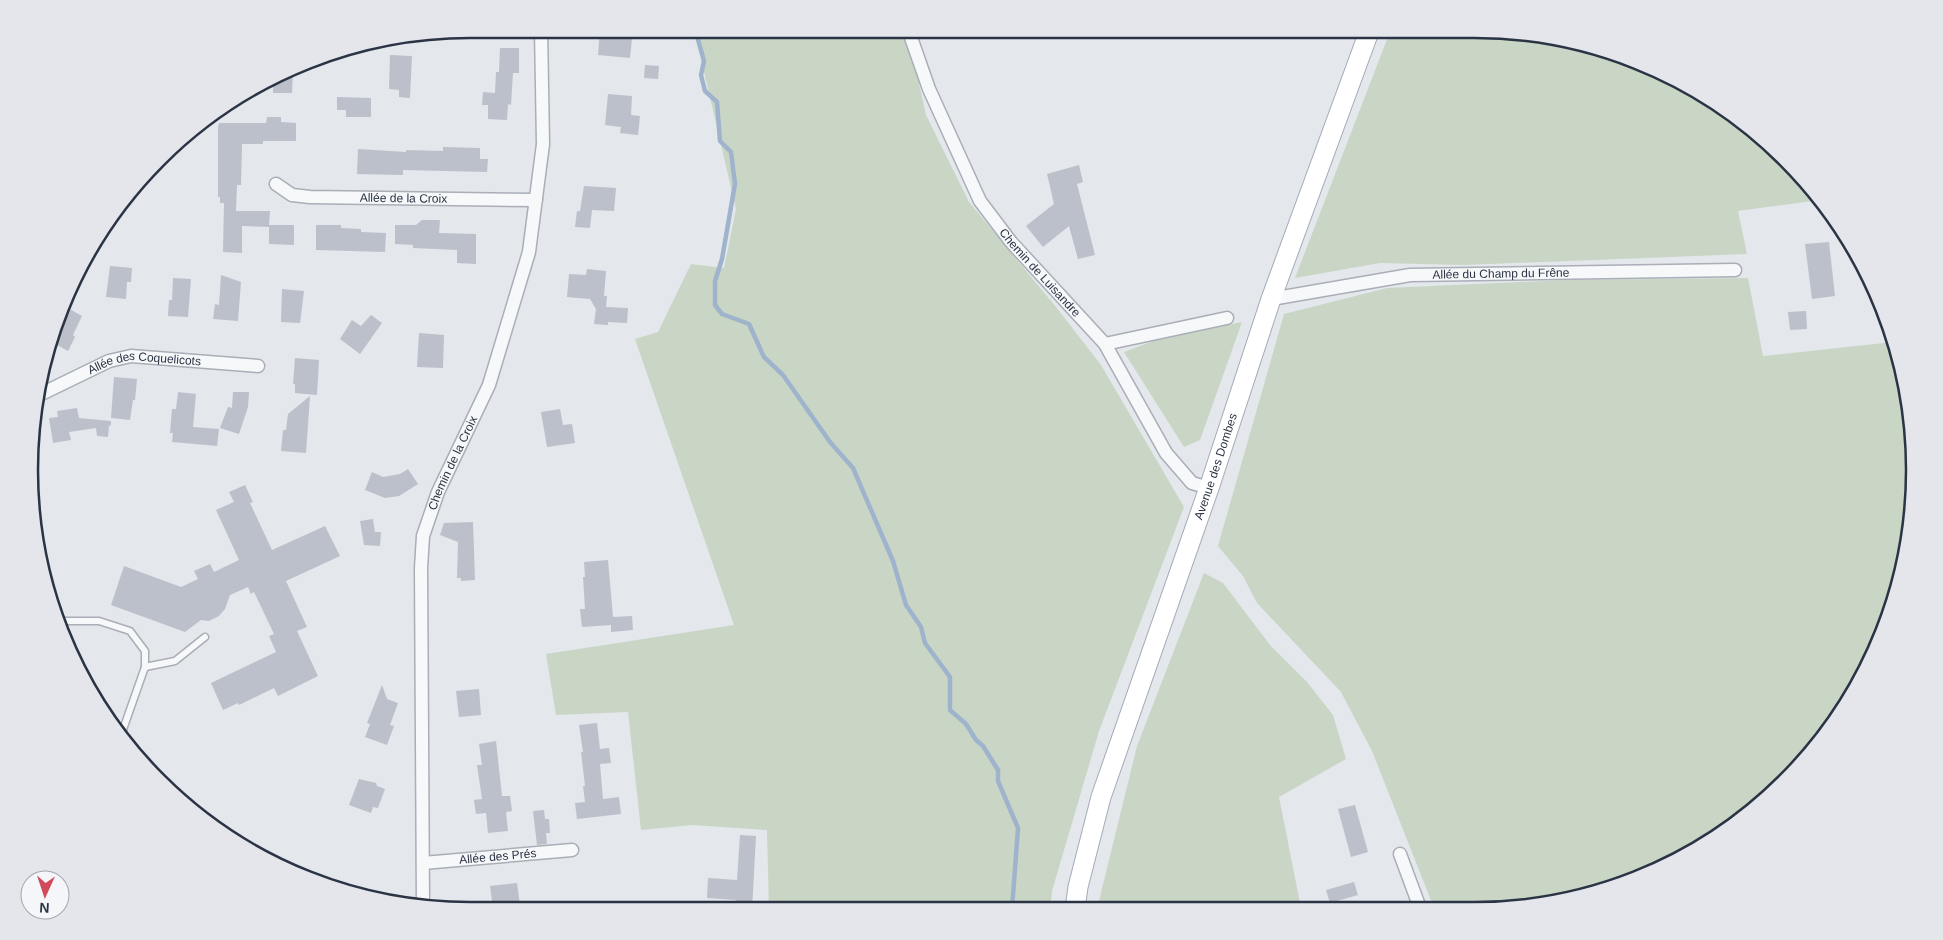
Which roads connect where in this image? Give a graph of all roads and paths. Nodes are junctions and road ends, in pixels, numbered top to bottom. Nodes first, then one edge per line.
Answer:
1 (541, 38) edge
2 (911, 38) edge
3 (1367, 38) edge
4 (276, 184) dead end
5 (536, 200) junction
6 (1734, 270) dead end
7 (1271, 300) junction
8 (1226, 318) dead end
9 (1105, 344) junction
10 (258, 366) dead end
11 (45, 392) edge
12 (1209, 488) junction
13 (64, 621) edge
14 (205, 637) dead end
15 (145, 667) junction
16 (123, 728) edge
17 (572, 850) dead end
18 (1400, 854) dead end
19 (423, 864) junction
20 (423, 900) edge
21 (1077, 902) edge
22 (1418, 902) edge

1 - 5 street, Chemin de la Croix
2 - 9 street, Chemin de Luisandre
3 - 7 main road, Avenue des Dombes
4 - 5 street, Allée de la Croix
5 - 19 street, Chemin de la Croix
6 - 7 street, Allée du Champ du Frêne
7 - 12 main road, Avenue des Dombes
8 - 9 street
9 - 12 street, Chemin de Luisandre
10 - 11 street, Allée des Coquelicots
12 - 21 main road, Avenue des Dombes
13 - 15 lane
14 - 15 lane
15 - 16 lane
17 - 19 street, Allée des Prés
18 - 22 street
19 - 20 street, Chemin de la Croix

